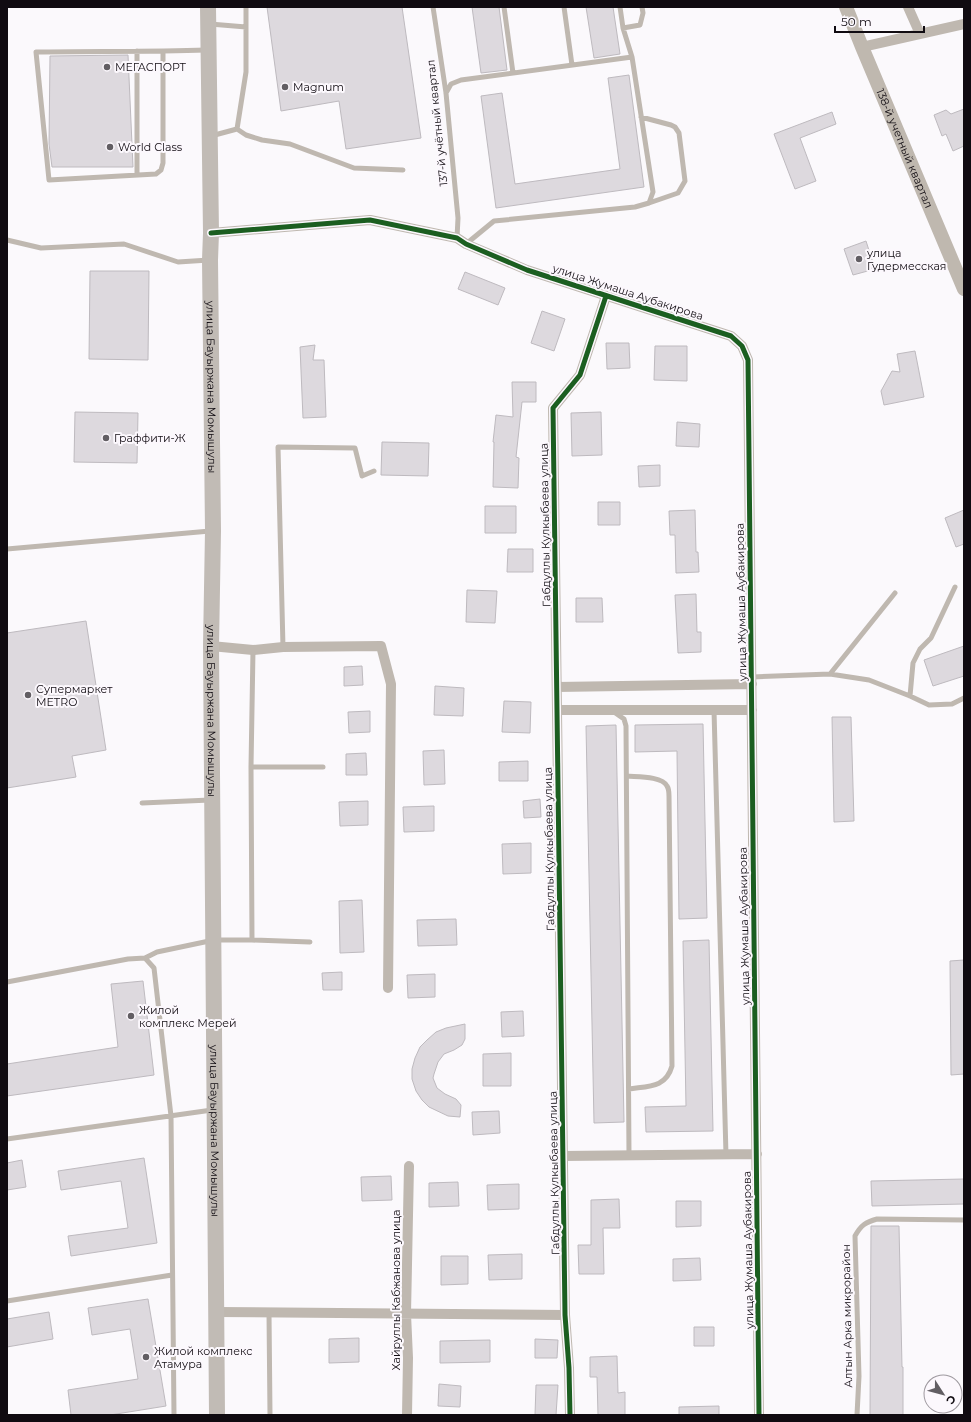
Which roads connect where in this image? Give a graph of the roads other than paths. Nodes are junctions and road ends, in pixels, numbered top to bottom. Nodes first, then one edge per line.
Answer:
1 (208, 7) edge
2 (246, 7) edge
3 (433, 7) edge
4 (504, 7) edge
5 (564, 7) edge
6 (620, 7) edge
7 (642, 7) edge
8 (846, 7) edge
9 (908, 7) edge
10 (209, 24) junction
11 (964, 24) edge
12 (246, 27) junction
13 (623, 28) junction
14 (920, 34) junction
15 (862, 47) junction
16 (210, 50) junction
17 (136, 51) junction
18 (163, 52) junction
19 (632, 57) junction
20 (572, 65) junction
21 (512, 73) junction
22 (446, 93) junction
23 (641, 116) junction
24 (237, 129) junction
25 (209, 136) junction
26 (403, 170) dead end
27 (137, 175) junction
28 (649, 203) junction
29 (211, 233) junction
30 (457, 238) junction
31 (7, 240) edge
32 (466, 244) junction
33 (210, 260) junction
34 (964, 289) edge
35 (606, 296) junction
36 (374, 471) dead end
37 (214, 531) junction
38 (7, 549) edge
39 (955, 587) dead end
40 (895, 593) dead end
41 (211, 646) junction
42 (283, 648) junction
43 (253, 650) junction
44 (830, 674) junction
45 (752, 680) junction
46 (557, 687) junction
47 (910, 696) junction
48 (964, 698) edge
49 (557, 710) junction
50 (612, 710) junction
51 (714, 710) junction
52 (752, 710) junction
53 (251, 767) junction
54 (323, 767) dead end
55 (627, 776) junction
56 (213, 800) junction
57 (142, 803) dead end
58 (214, 940) junction
59 (252, 940) junction
60 (310, 942) dead end
61 (145, 958) junction
62 (7, 982) edge
63 (388, 988) dead end
64 (629, 1089) junction
65 (216, 1110) junction
66 (171, 1116) junction
67 (7, 1139) edge
68 (757, 1154) junction
69 (629, 1155) junction
70 (726, 1155) junction
71 (563, 1156) junction
72 (408, 1166) dead end
73 (964, 1220) edge
74 (172, 1274) junction
75 (7, 1301) edge
76 (217, 1312) junction
77 (269, 1313) junction
78 (406, 1314) junction
79 (565, 1315) junction
80 (174, 1415) edge
81 (218, 1415) edge
82 (270, 1415) edge
83 (407, 1415) edge
84 (570, 1415) edge
85 (759, 1415) edge
86 (857, 1415) edge

1 - 10 main road, улица Бауыржана Момышулы
2 - 12 lane
3 - 22 lane, 137-й учётный квартал
4 - 21 lane
5 - 20 lane
6 - 13 lane
7 - 13 lane
8 - 15 main road, 138-й учетный квартал
9 - 14 street
10 - 12 lane
10 - 16 main road, улица Бауыржана Момышулы
11 - 14 street
12 - 24 lane
13 - 19 lane
14 - 15 street
15 - 34 main road, 138-й учетный квартал
16 - 18 lane
16 - 25 main road, улица Бауыржана Момышулы
17 - 18 lane
17 - 27 lane
17 - 27 lane
18 - 27 lane
19 - 20 lane
19 - 23 lane
20 - 21 lane
21 - 22 lane
22 - 30 lane, 137-й учётный квартал
23 - 28 lane
23 - 28 lane
24 - 25 lane
24 - 26 lane
25 - 29 main road, улица Бауыржана Момышулы
28 - 32 lane
29 - 30 street, улица Жумаша Аубакирова
29 - 33 main road, улица Бауыржана Момышулы
30 - 32 street, улица Жумаша Аубакирова
31 - 33 lane
32 - 35 street, улица Жумаша Аубакирова
33 - 37 main road, улица Бауыржана Момышулы
35 - 45 street, улица Жумаша Аубакирова
35 - 46 street, Габдуллы Кулкыбаева улица
36 - 42 lane
37 - 38 lane
37 - 41 main road, улица Бауыржана Момышулы
39 - 47 lane
40 - 44 lane
41 - 43 street
41 - 56 main road, улица Бауыржана Момышулы
42 - 43 street
42 - 63 street
43 - 53 lane
44 - 45 lane
44 - 47 lane
45 - 46 street
45 - 52 street, улица Жумаша Аубакирова
46 - 49 street, Габдуллы Кулкыбаева улица
47 - 48 lane
49 - 50 street
49 - 71 street, Габдуллы Кулкыбаева улица
50 - 51 street
50 - 55 lane
51 - 52 street
51 - 70 lane
52 - 68 street, улица Жумаша Аубакирова
53 - 54 lane
53 - 59 lane
55 - 64 lane
55 - 64 lane
56 - 57 lane
56 - 58 main road, улица Бауыржана Момышулы
58 - 59 lane
58 - 61 lane
58 - 65 main road, улица Бауыржана Момышулы
59 - 60 lane
61 - 62 lane
61 - 66 lane
64 - 69 lane
65 - 66 lane
65 - 76 main road, улица Бауыржана Момышулы
66 - 67 lane
66 - 74 lane
68 - 70 street
68 - 85 street, улица Жумаша Аубакирова
69 - 70 street
69 - 71 street
71 - 79 street, Габдуллы Кулкыбаева улица
72 - 78 street, Хайруллы Кабжанова улица
73 - 86 lane, Алтын Арка микрорайон
74 - 75 lane
74 - 80 lane
76 - 77 street
76 - 81 main road, улица Бауыржана Момышулы
77 - 78 street
77 - 82 lane
78 - 79 street
78 - 83 street, Хайруллы Кабжанова улица
79 - 84 street, Габдуллы Кулкыбаева улица

